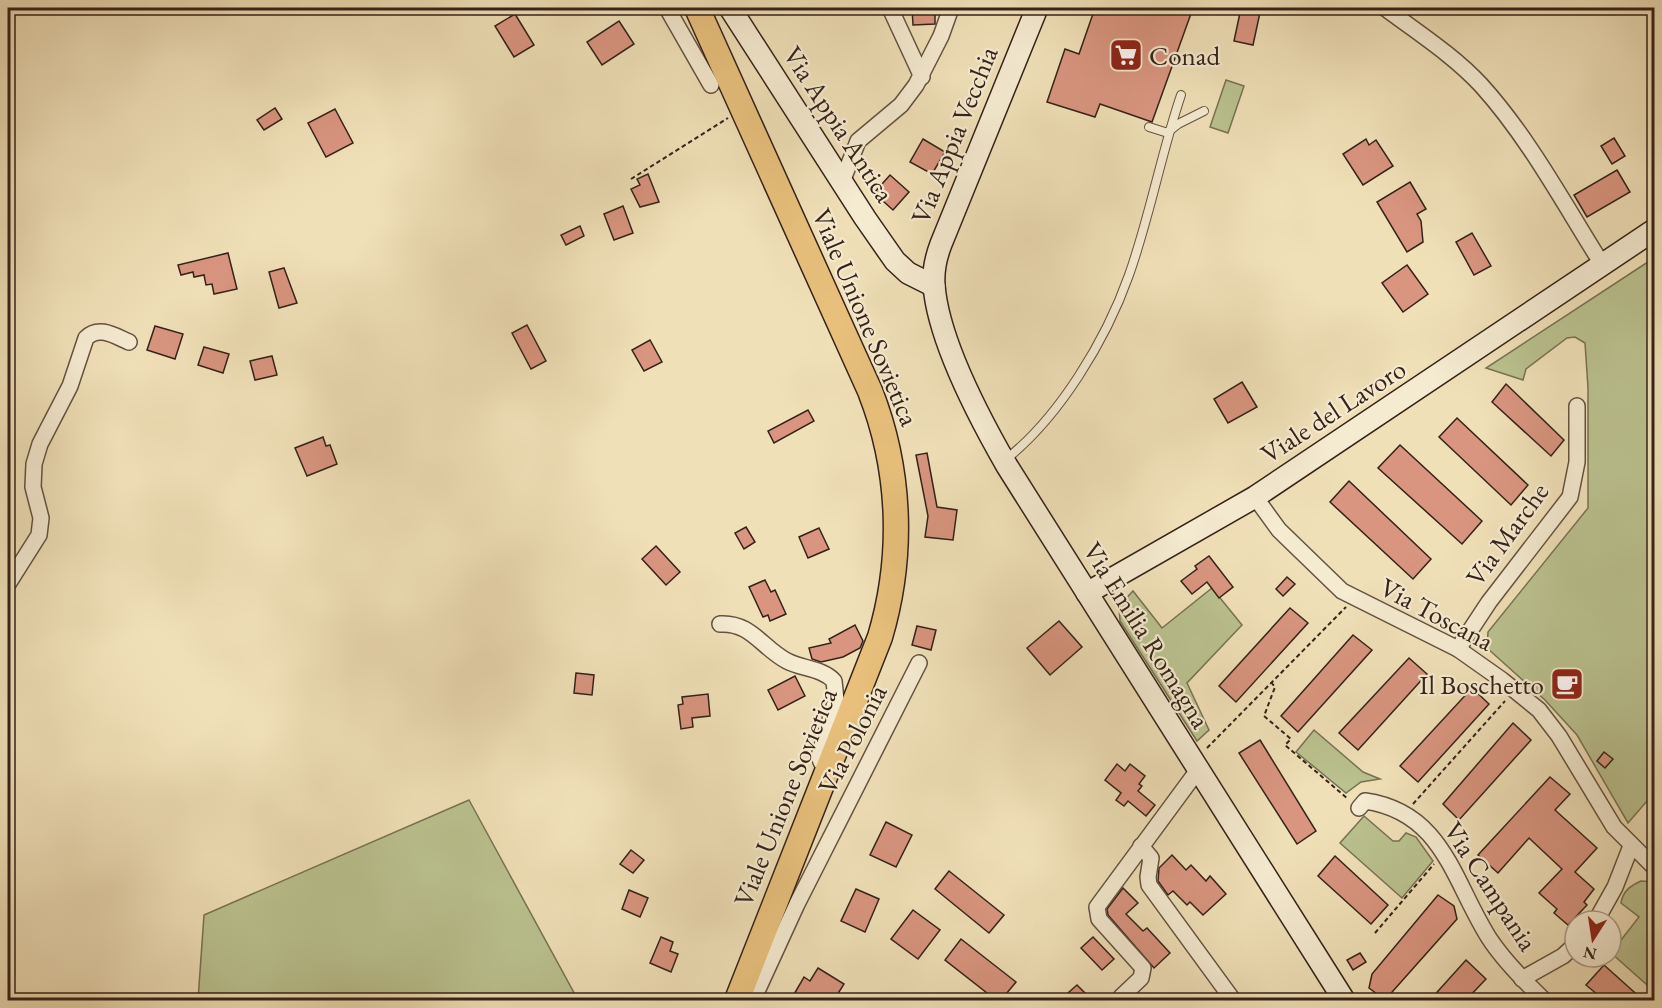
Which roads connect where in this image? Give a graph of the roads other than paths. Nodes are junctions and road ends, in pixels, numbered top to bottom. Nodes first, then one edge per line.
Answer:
1 (667, 8) edge
2 (697, 8) edge
3 (730, 8) edge
4 (890, 8) edge
5 (951, 8) edge
6 (1037, 8) edge
7 (1385, 8) edge
8 (921, 77) junction
9 (716, 83) junction
10 (1181, 94) dead end
11 (1204, 111) dead end
12 (1149, 127) dead end
13 (1168, 133) junction
14 (842, 182) junction
15 (1654, 230) edge
16 (1602, 264) junction
17 (934, 285) junction
18 (129, 342) dead end
19 (1577, 406) dead end
20 (1004, 461) junction
21 (1255, 497) junction
22 (8, 584) edge
23 (1087, 593) junction
24 (720, 624) dead end
25 (1458, 649) junction
26 (919, 663) dead end
27 (1196, 766) junction
28 (829, 767) junction
29 (1359, 808) road end
30 (1141, 846) junction
31 (1631, 846) junction
32 (1654, 867) edge
33 (1603, 909) edge
34 (1563, 956) edge
35 (1522, 979) junction
36 (1121, 997) dead end
37 (736, 1000) edge
38 (753, 1000) edge
39 (1233, 1000) edge
40 (1344, 1000) edge
41 (1544, 1000) edge

1 - 9 street
2 - 9 main road, Viale Unione Sovietica
3 - 14 main road, Via Appia Antica
4 - 8 street
5 - 8 street
6 - 17 main road, Via Appia Vecchia
7 - 16 street
8 - 14 street
9 - 28 main road, Viale Unione Sovietica
10 - 13 lane
11 - 13 lane
12 - 13 lane
13 - 20 lane
14 - 17 main road, Via Appia Antica
15 - 16 main road, Viale del Lavoro
16 - 21 main road, Viale del Lavoro
17 - 20 main road, Via Emilia Romagna
18 - 22 street
19 - 25 street, Via Marche
20 - 23 main road, Via Emilia Romagna
21 - 23 main road, Viale del Lavoro
21 - 25 street, Via Toscana
23 - 27 main road, Via Emilia Romagna
24 - 28 street
25 - 31 street, Via Toscana
26 - 38 street, Via Polonia
27 - 30 street
27 - 40 main road, Via Emilia Romagna
28 - 37 main road, Viale Unione Sovietica
29 - 35 street, Via Campania
30 - 36 street
30 - 39 street
31 - 32 street, Via Toscana
31 - 33 street
34 - 35 street
35 - 41 street, Via Campania

